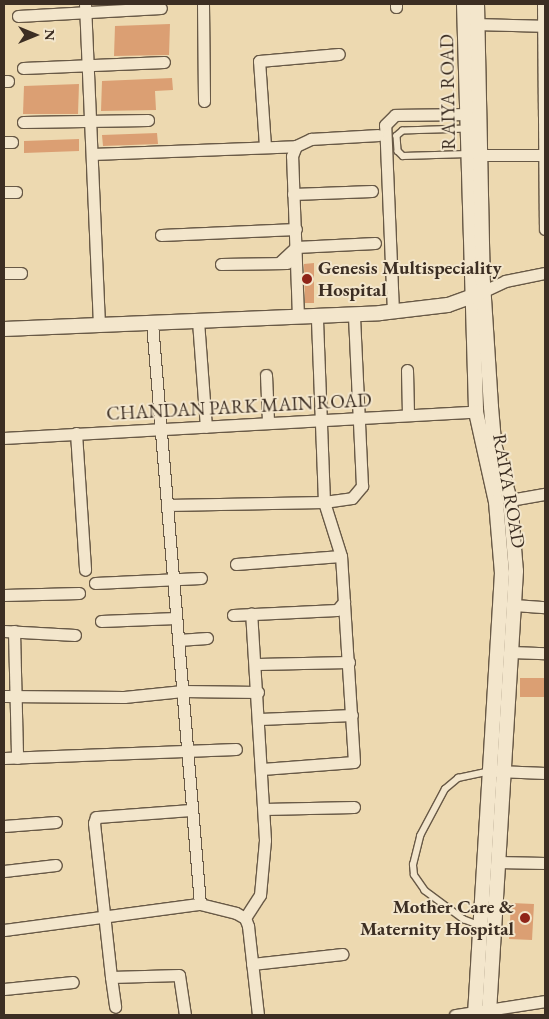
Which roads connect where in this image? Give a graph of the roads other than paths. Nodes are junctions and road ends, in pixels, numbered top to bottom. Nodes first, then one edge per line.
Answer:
1 (203, 4) edge
2 (464, 4) edge
3 (477, 4) edge
4 (542, 4) edge
5 (85, 8) edge
6 (162, 8) dead end
7 (18, 16) dead end
8 (471, 24) junction
9 (544, 26) edge
10 (339, 54) dead end
11 (164, 62) dead end
12 (88, 66) junction
13 (23, 68) dead end
14 (543, 96) edge
15 (204, 101) dead end
16 (467, 114) junction
17 (148, 120) dead end
18 (91, 121) junction
19 (23, 122) dead end
20 (467, 129) junction
21 (378, 135) dead end
22 (265, 146) junction
23 (296, 146) junction
24 (92, 154) junction
25 (474, 155) junction
26 (544, 155) edge
27 (372, 191) dead end
28 (4, 192) edge
29 (16, 192) dead end
30 (293, 194) junction
31 (296, 229) junction
32 (545, 229) edge
33 (161, 235) dead end
34 (375, 242) dead end
35 (296, 247) junction
36 (279, 263) junction
37 (297, 263) junction
38 (221, 264) dead end
39 (21, 273) dead end
40 (545, 273) edge
41 (4, 274) edge
42 (478, 294) junction
43 (393, 312) junction
44 (354, 314) junction
45 (306, 316) junction
46 (198, 321) junction
47 (152, 323) junction
48 (98, 326) junction
49 (4, 329) edge
50 (407, 370) dead end
51 (266, 375) dead end
52 (476, 412) junction
53 (408, 415) junction
54 (360, 418) junction
55 (319, 420) junction
56 (268, 421) junction
57 (206, 426) junction
58 (159, 430) junction
59 (76, 433) junction
60 (4, 438) edge
61 (545, 494) edge
62 (503, 501) junction
63 (324, 502) junction
64 (167, 505) junction
65 (341, 556) junction
66 (236, 564) dead end
67 (85, 570) dead end
68 (201, 578) dead end
69 (173, 579) junction
70 (95, 583) dead end
71 (78, 594) dead end
72 (4, 595) edge
73 (344, 602) junction
74 (514, 605) junction
75 (545, 607) edge
76 (252, 613) junction
77 (233, 615) dead end
78 (176, 618) junction
79 (101, 621) dead end
80 (9, 631) edge
81 (75, 635) dead end
82 (207, 638) dead end
83 (178, 640) junction
84 (512, 652) junction
85 (545, 654) edge
86 (349, 662) junction
87 (257, 664) junction
88 (183, 691) junction
89 (258, 692) junction
90 (8, 696) edge
91 (352, 715) junction
92 (260, 719) junction
93 (236, 749) dead end
94 (188, 751) junction
95 (4, 758) edge
96 (17, 758) junction
97 (262, 769) junction
98 (497, 771) junction
99 (545, 773) edge
100 (354, 808) dead end
101 (264, 809) junction
102 (192, 810) junction
103 (56, 822) dead end
104 (4, 826) edge
105 (497, 862) junction
106 (545, 863) edge
107 (56, 865) dead end
108 (4, 871) edge
109 (200, 904) junction
110 (104, 916) junction
111 (245, 918) junction
112 (487, 929) junction
113 (4, 930) edge
114 (342, 954) dead end
115 (252, 964) junction
116 (111, 976) junction
117 (73, 982) dead end
118 (4, 989) edge
119 (545, 1002) edge
120 (115, 1007) dead end
121 (475, 1014) edge
122 (490, 1014) edge
123 (185, 1015) edge
124 (258, 1015) edge
125 (455, 1015) edge

1 - 15 street
2 - 8 street, RAIYA ROAD
3 - 8 street, RAIYA ROAD
4 - 9 street
5 - 6 street
5 - 7 street
5 - 12 street
8 - 9 street
8 - 16 street, RAIYA ROAD
8 - 25 street, RAIYA ROAD
9 - 14 street
10 - 22 street
11 - 12 street
12 - 13 street
12 - 18 street
14 - 26 street
16 - 20 street, RAIYA ROAD
16 - 43 street
17 - 18 street
18 - 19 street
18 - 24 street
20 - 25 street, RAIYA ROAD
20 - 25 lane
21 - 23 street
22 - 23 street
22 - 24 street
23 - 30 street
24 - 48 street
25 - 26 street
25 - 42 street, RAIYA ROAD
26 - 32 street
27 - 30 street
28 - 29 street
30 - 31 street
31 - 33 street
31 - 35 street
34 - 35 street
35 - 36 street
35 - 37 street
36 - 37 street
36 - 38 street
37 - 45 street
39 - 41 street
40 - 42 street
42 - 43 street
42 - 52 street, RAIYA ROAD
42 - 62 street, RAIYA ROAD
43 - 44 street
44 - 45 street
44 - 54 street
45 - 46 street
45 - 55 street
46 - 47 street
46 - 57 street
47 - 48 street
47 - 58 street
48 - 49 street
50 - 53 street
51 - 56 street
52 - 53 street, CHANDAN PARK MAIN ROAD
52 - 62 street, RAIYA ROAD
53 - 54 street, CHANDAN PARK MAIN ROAD
54 - 55 street, CHANDAN PARK MAIN ROAD
54 - 63 street
55 - 56 street, CHANDAN PARK MAIN ROAD
55 - 63 street
56 - 57 street, CHANDAN PARK MAIN ROAD
57 - 58 street, CHANDAN PARK MAIN ROAD
58 - 59 street, CHANDAN PARK MAIN ROAD
58 - 64 street
59 - 60 street, CHANDAN PARK MAIN ROAD
59 - 67 street
61 - 62 street
62 - 74 street, RAIYA ROAD
62 - 98 street, RAIYA ROAD
63 - 64 street
63 - 65 street
64 - 69 street
65 - 66 street
65 - 73 street
68 - 69 street
69 - 70 street
69 - 78 street
71 - 72 street
73 - 76 street
73 - 86 street
74 - 75 street
74 - 84 street, RAIYA ROAD
76 - 77 street
76 - 87 street
78 - 79 street
78 - 83 street
80 - 81 street
80 - 90 street
82 - 83 street
83 - 88 street
84 - 85 street
84 - 98 street, RAIYA ROAD
86 - 87 street
86 - 91 street
87 - 89 street
88 - 89 street
88 - 90 street
88 - 94 street
89 - 92 street
90 - 96 street
91 - 92 street
91 - 97 street
92 - 97 street
93 - 94 street
94 - 96 street
94 - 102 street
95 - 96 street
97 - 101 street
98 - 99 street
98 - 105 street, RAIYA ROAD
98 - 112 street, RAIYA ROAD
98 - 112 lane
100 - 101 street
101 - 111 street
102 - 109 street
102 - 110 street
103 - 104 street
105 - 106 street
105 - 112 street, RAIYA ROAD
107 - 108 street
109 - 110 street
109 - 111 street
110 - 113 street
110 - 116 street
111 - 115 street
112 - 121 street, RAIYA ROAD
112 - 122 street, RAIYA ROAD
114 - 115 street
115 - 124 street
116 - 120 street
116 - 123 street
117 - 118 street
119 - 122 street
121 - 122 street
121 - 125 street

